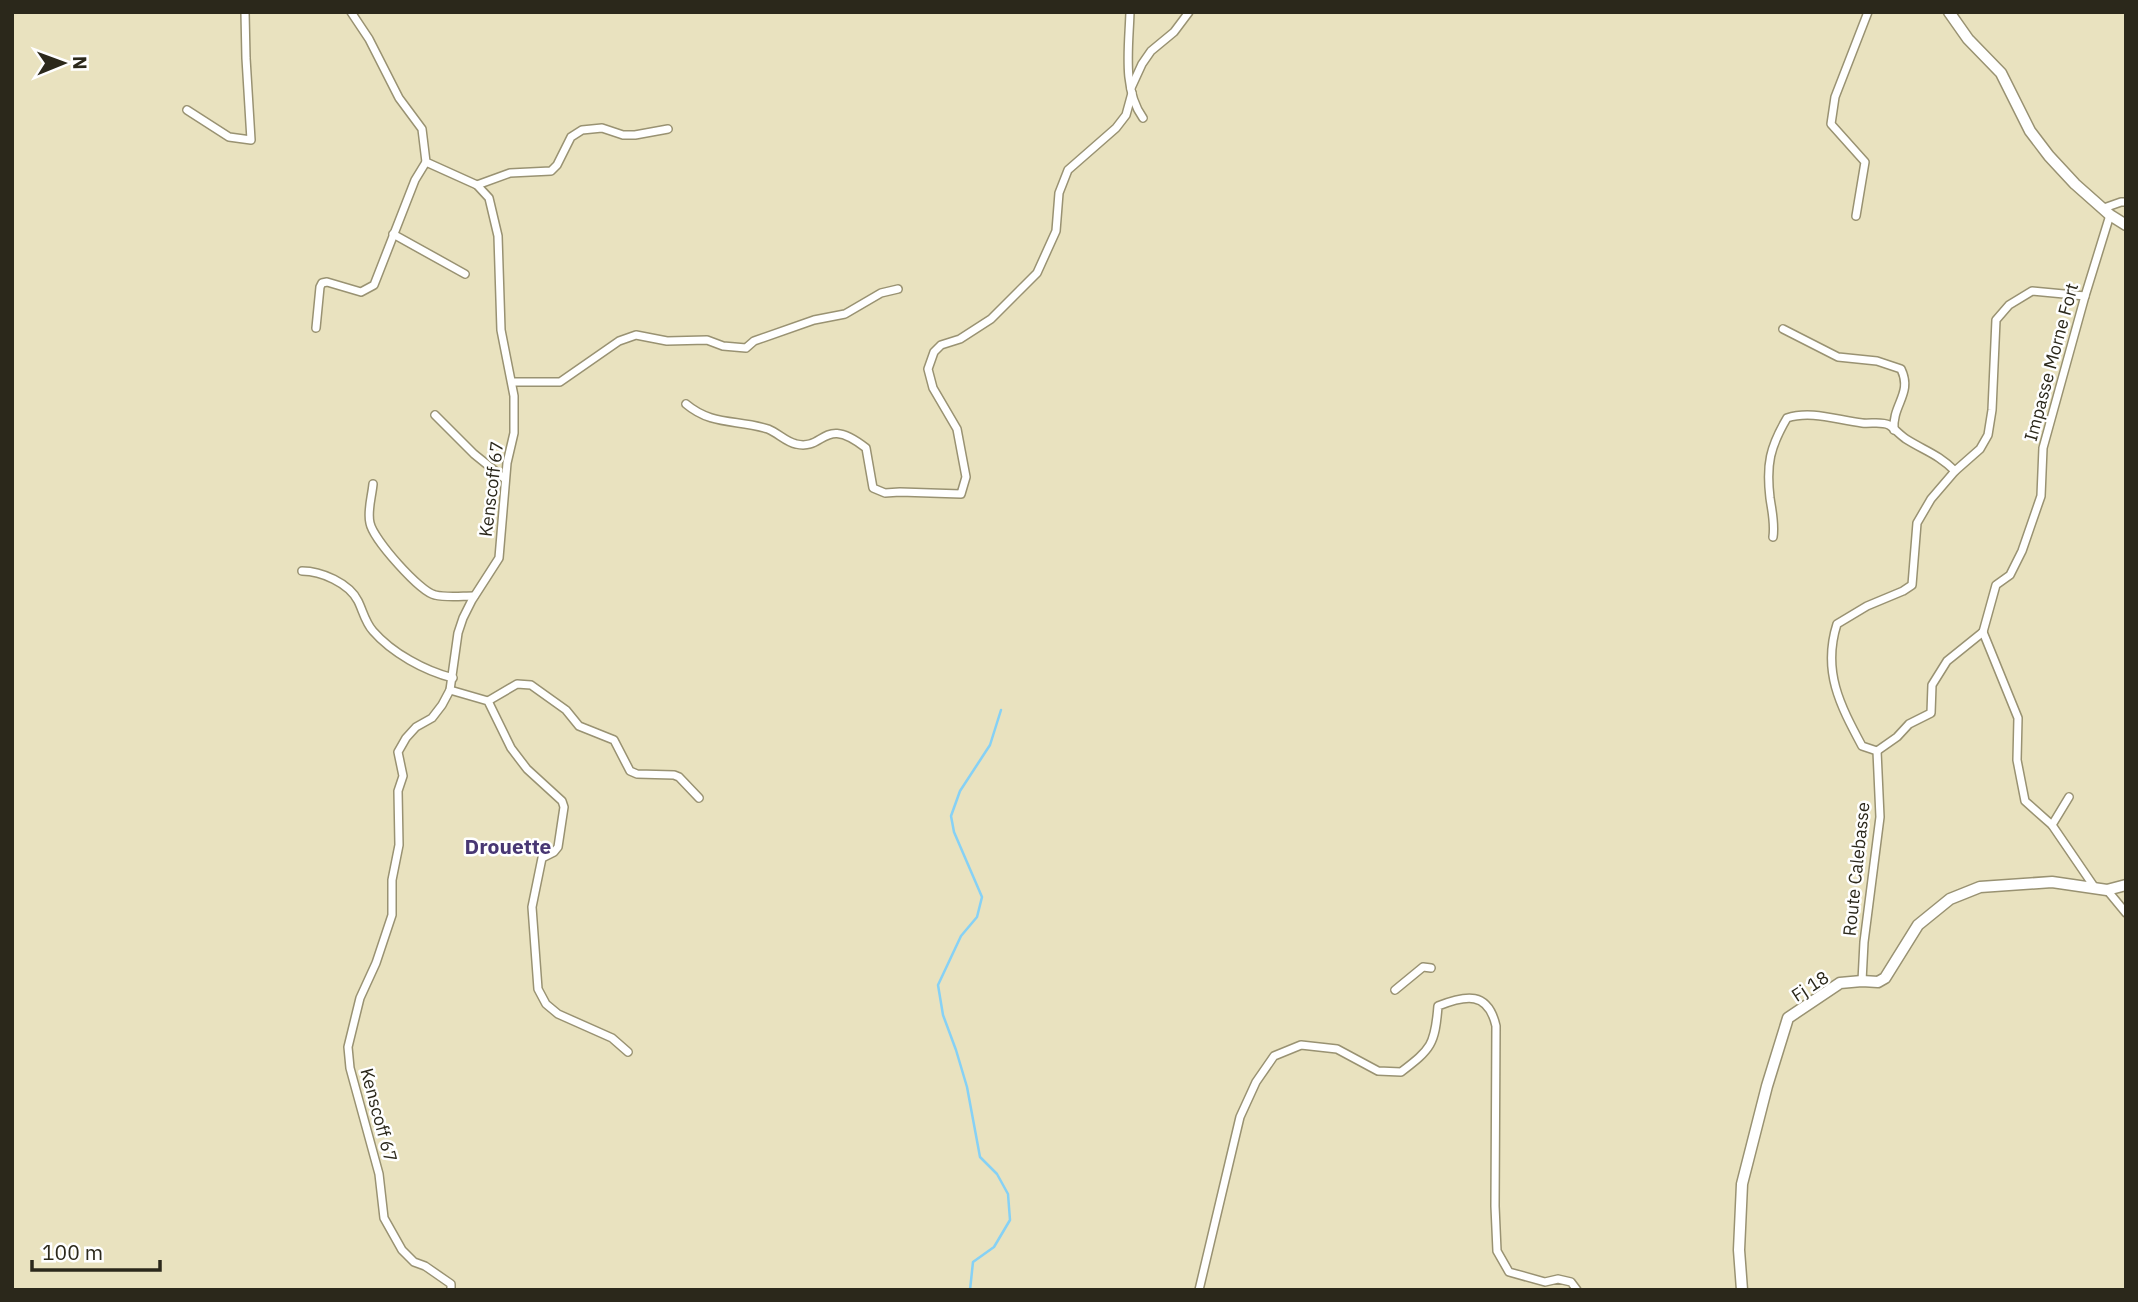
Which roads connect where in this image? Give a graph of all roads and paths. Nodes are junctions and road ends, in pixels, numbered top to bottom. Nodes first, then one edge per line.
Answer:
1 (245, 12) edge
2 (351, 12) edge
3 (1130, 12) edge
4 (1189, 12) edge
5 (1868, 12) edge
6 (1949, 12) edge
7 (1131, 91) junction
8 (187, 110) dead end
9 (1143, 118) dead end
10 (668, 129) dead end
11 (426, 162) junction
12 (477, 185) junction
13 (2126, 202) edge
14 (2107, 212) junction
15 (1856, 216) dead end
16 (2126, 225) edge
17 (393, 234) junction
18 (466, 274) dead end
19 (898, 289) dead end
20 (2085, 296) junction
21 (316, 328) dead end
22 (1783, 329) dead end
23 (512, 382) junction
24 (686, 404) dead end
25 (435, 415) dead end
26 (1894, 430) junction
27 (1955, 471) junction
28 (505, 479) junction
29 (373, 484) dead end
30 (1773, 537) dead end
31 (302, 571) dead end
32 (474, 596) junction
33 (1983, 632) junction
34 (453, 678) junction
35 (450, 690) junction
36 (488, 701) junction
37 (1877, 751) junction
38 (2069, 797) dead end
39 (699, 798) dead end
40 (2052, 825) junction
41 (2126, 885) edge
42 (2095, 888) junction
43 (2107, 890) junction
44 (2126, 913) edge
45 (1432, 968) dead end
46 (1862, 981) junction
47 (1395, 990) dead end
48 (628, 1052) dead end
49 (451, 1290) edge
50 (1199, 1290) edge
51 (1577, 1290) edge
52 (1742, 1290) edge

1 - 8 street
2 - 11 street
3 - 7 street
4 - 7 street
5 - 15 street
6 - 14 street
7 - 9 street
7 - 24 street
10 - 12 street
11 - 12 street
11 - 17 street
12 - 23 street, Kenscoff 67
13 - 14 street
14 - 16 street
14 - 20 street, Impasse Morne Fort
17 - 18 street
17 - 21 street
19 - 23 street
20 - 27 street
20 - 33 street, Impasse Morne Fort
22 - 26 street
23 - 28 street, Kenscoff 67
25 - 28 street
26 - 27 street
26 - 30 street
27 - 37 street
28 - 32 street, Kenscoff 67
29 - 32 street
31 - 34 street
32 - 34 street, Kenscoff 67
33 - 37 street
33 - 40 street
34 - 35 street, Kenscoff 67
35 - 36 street
35 - 49 street, Kenscoff 67
36 - 39 street
36 - 48 street
37 - 46 street, Route Calebasse
38 - 40 street
40 - 42 street
41 - 43 street, Fj 18
42 - 43 street, Fj 18
42 - 46 street, Fj 18
43 - 44 street
45 - 47 street
46 - 52 street, Fj 18
50 - 51 street

